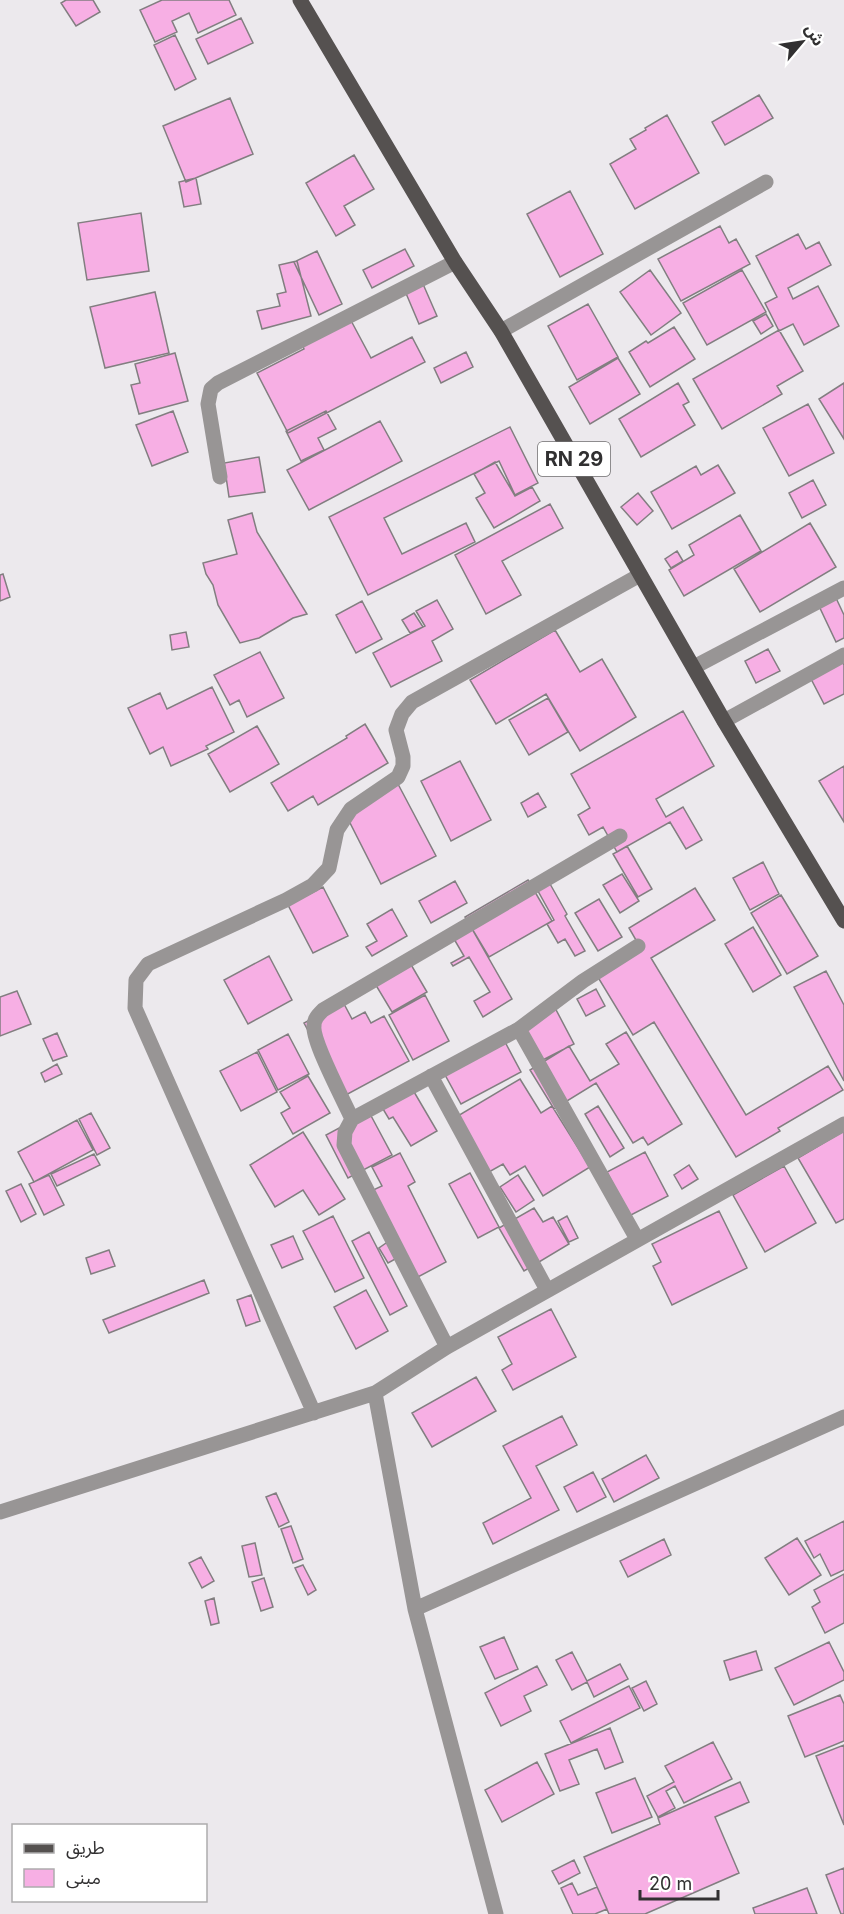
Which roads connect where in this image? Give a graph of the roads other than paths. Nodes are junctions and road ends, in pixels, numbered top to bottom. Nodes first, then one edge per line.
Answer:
1 (300, 0) edge
2 (766, 182) dead end
3 (455, 262) junction
4 (501, 331) junction
5 (220, 477) dead end
6 (640, 575) junction
7 (844, 588) edge
8 (844, 655) edge
9 (694, 667) junction
10 (724, 721) junction
11 (620, 836) dead end
12 (844, 921) edge
13 (638, 946) dead end
14 (519, 1029) junction
15 (431, 1076) junction
16 (352, 1119) junction
17 (844, 1124) edge
18 (637, 1239) junction
19 (547, 1290) junction
20 (447, 1347) junction
21 (375, 1393) junction
22 (315, 1413) junction
23 (844, 1417) edge
24 (0, 1512) edge
25 (415, 1609) junction
26 (496, 1914) edge

1 - 3 main road, RN 29
2 - 4 street
3 - 4 main road, RN 29
3 - 5 street
4 - 6 main road, RN 29
6 - 9 main road, RN 29
6 - 22 street
7 - 9 street
8 - 10 street
9 - 10 main road, RN 29
10 - 12 main road, RN 29
11 - 16 street
13 - 14 street
14 - 15 street
14 - 18 street
15 - 16 street
15 - 19 street
16 - 20 street
17 - 18 street
18 - 19 street
19 - 20 street
20 - 21 street
21 - 22 street
21 - 25 street
22 - 24 street
23 - 25 street
25 - 26 street

